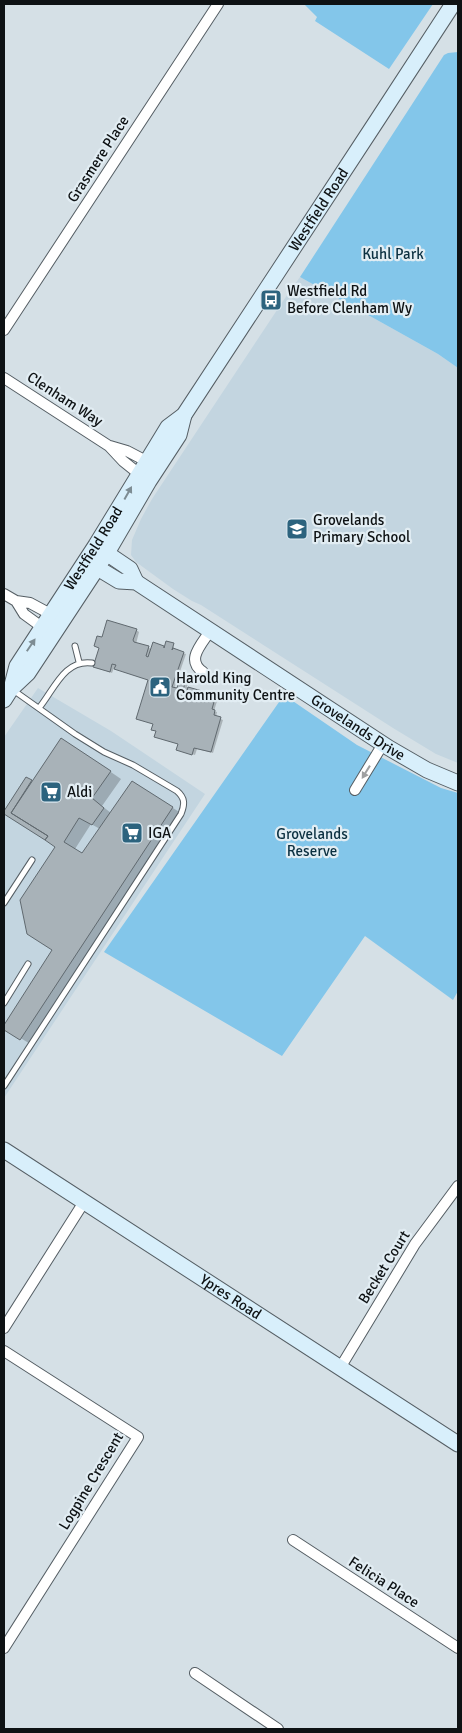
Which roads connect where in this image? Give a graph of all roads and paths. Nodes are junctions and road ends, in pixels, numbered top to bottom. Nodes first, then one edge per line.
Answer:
1 (218, 4) edge
2 (452, 4) edge
3 (4, 330) edge
4 (4, 378) edge
5 (109, 446) junction
6 (153, 464) junction
7 (144, 477) junction
8 (101, 549) junction
9 (91, 564) junction
10 (136, 582) junction
11 (4, 594) edge
12 (16, 602) junction
13 (57, 617) junction
14 (48, 631) junction
15 (210, 631) junction
16 (76, 646) dead end
17 (79, 662) junction
18 (92, 663) dead end
19 (202, 672) dead end
20 (8, 694) edge
21 (40, 708) junction
22 (383, 744) junction
23 (458, 783) edge
24 (355, 790) dead end
25 (32, 860) dead end
26 (4, 903) edge
27 (28, 964) dead end
28 (4, 1003) edge
29 (4, 1086) edge
30 (4, 1150) edge
31 (458, 1186) edge
32 (84, 1202) junction
33 (4, 1328) edge
34 (4, 1351) edge
35 (340, 1368) junction
36 (458, 1444) edge
37 (293, 1540) dead end
38 (4, 1648) edge
39 (458, 1648) edge
40 (195, 1673) dead end
41 (278, 1729) edge

1 - 3 street, Grasmere Place
2 - 6 street, Westfield Road
4 - 5 street, Clenham Way
5 - 6 street, Clenham Way
5 - 7 street, Clenham Way
6 - 7 street, Westfield Road
7 - 8 street, Westfield Road
8 - 9 street, Westfield Road
8 - 10 street, Grovelands Drive
9 - 10 street, Grovelands Drive
9 - 13 street, Westfield Road
10 - 15 street, Grovelands Drive
11 - 12 street
12 - 13 street
12 - 14 street
13 - 14 street, Westfield Road
14 - 20 street, Westfield Road
15 - 19 street
15 - 22 street, Grovelands Drive
16 - 17 lane
17 - 18 lane
17 - 21 lane
20 - 21 lane
21 - 29 lane
22 - 23 street, Grovelands Drive
22 -> 24 street
25 - 26 lane
27 - 28 lane
30 - 32 street, Ypres Road
31 - 35 street, Becket Court
32 - 33 street
32 - 35 street, Ypres Road
34 - 38 street, Logpine Crescent
35 - 36 street, Ypres Road
37 - 39 street, Felicia Place
40 - 41 street

